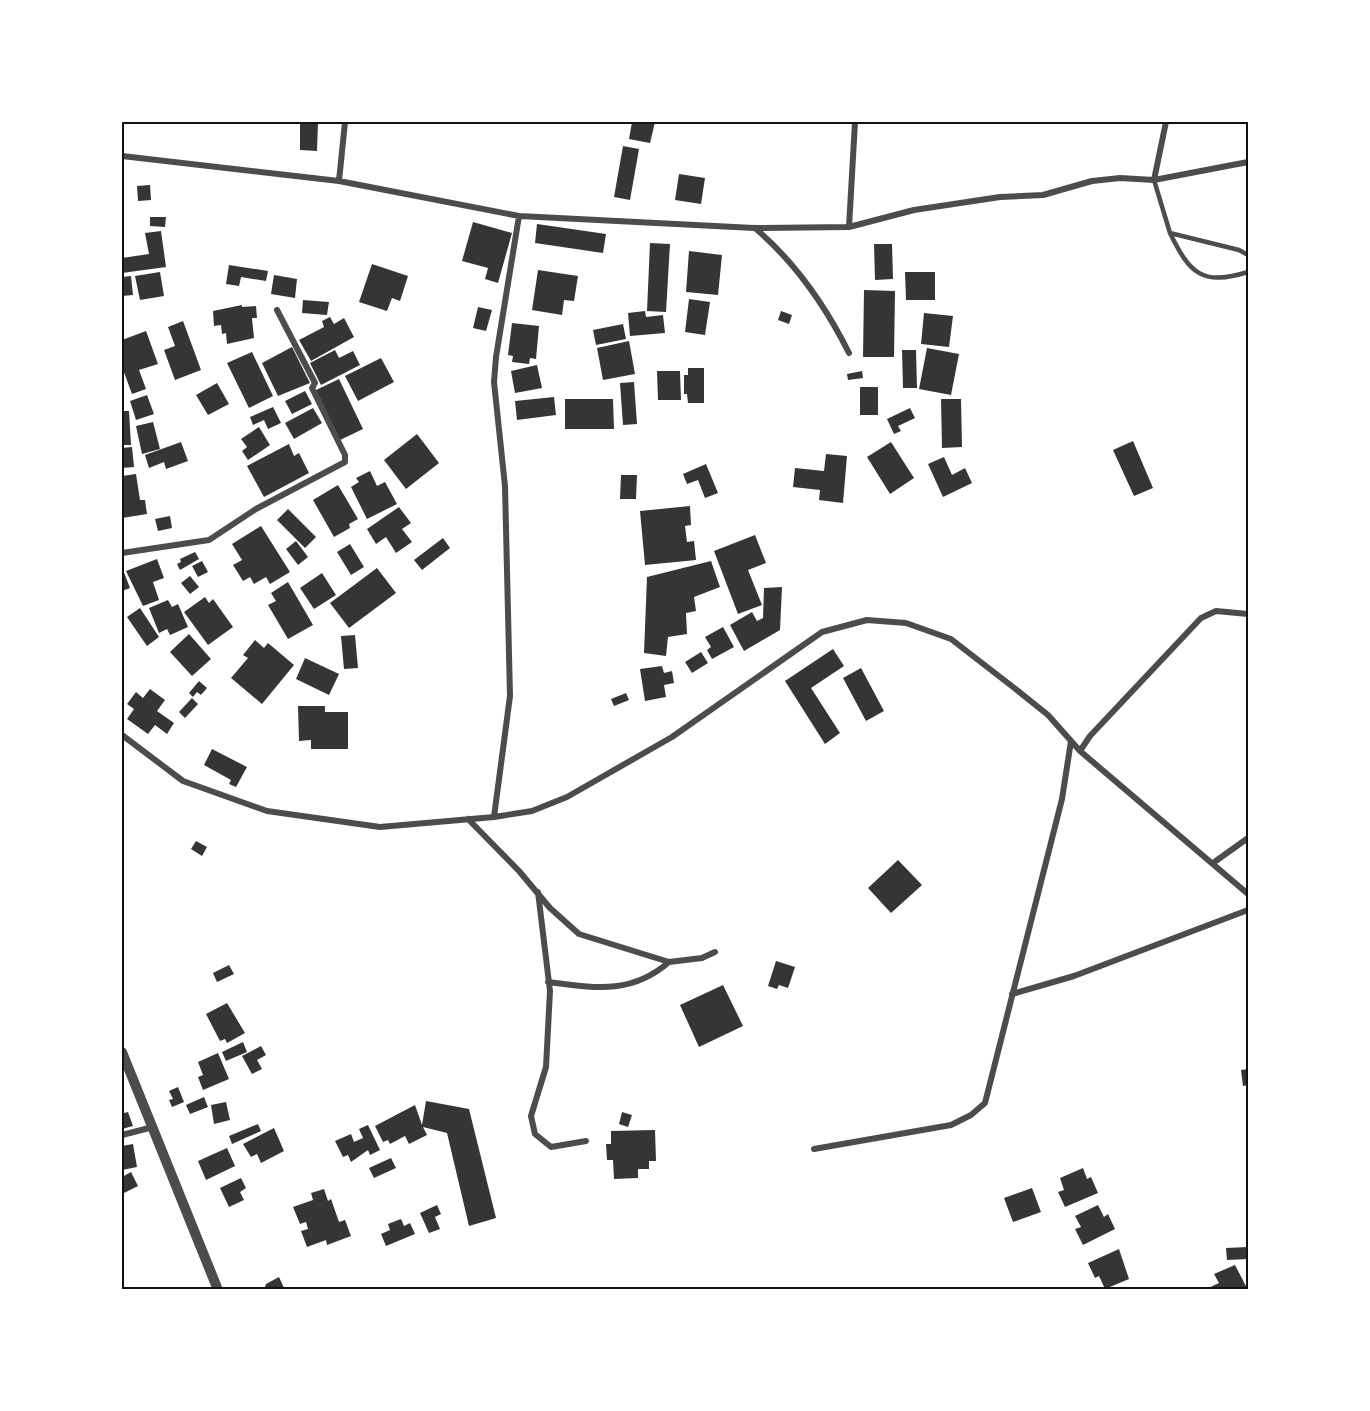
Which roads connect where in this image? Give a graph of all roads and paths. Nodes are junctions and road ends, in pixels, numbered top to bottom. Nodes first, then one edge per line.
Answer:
1 (345, 122) edge
2 (855, 122) edge
3 (1166, 122) edge
4 (122, 156) edge
5 (1248, 162) edge
6 (1154, 180) junction
7 (339, 181) junction
8 (519, 216) junction
9 (849, 227) junction
10 (754, 228) junction
11 (1170, 233) junction
12 (1248, 255) edge
13 (1248, 272) edge
14 (277, 310) dead end
15 (849, 353) dead end
16 (122, 553) edge
17 (1248, 614) edge
18 (122, 735) edge
19 (1071, 741) junction
20 (1080, 751) junction
21 (494, 817) junction
22 (468, 819) junction
23 (1248, 838) edge
24 (1213, 864) junction
25 (538, 892) junction
26 (1248, 894) edge
27 (1248, 910) edge
28 (715, 952) dead end
29 (669, 962) junction
30 (548, 982) junction
31 (1012, 994) junction
32 (122, 1052) edge
33 (153, 1127) junction
34 (122, 1135) edge
35 (586, 1141) dead end
36 (814, 1149) dead end
37 (218, 1290) edge

1 - 7 street
2 - 9 street
3 - 6 street
4 - 7 street
5 - 6 street
6 - 9 street
6 - 11 lane
7 - 8 street
8 - 10 street
8 - 21 street
9 - 10 street
10 - 15 street
11 - 12 lane
11 - 13 lane
14 - 16 street
17 - 20 street
18 - 22 street
19 - 20 street
19 - 21 street
19 - 31 street
20 - 24 street
21 - 22 street
22 - 25 street
23 - 24 street
24 - 26 street
25 - 29 street
25 - 30 street
27 - 31 street
28 - 29 street
29 - 30 street
30 - 35 street
31 - 36 street
32 - 33 street
33 - 34 street
33 - 37 street

